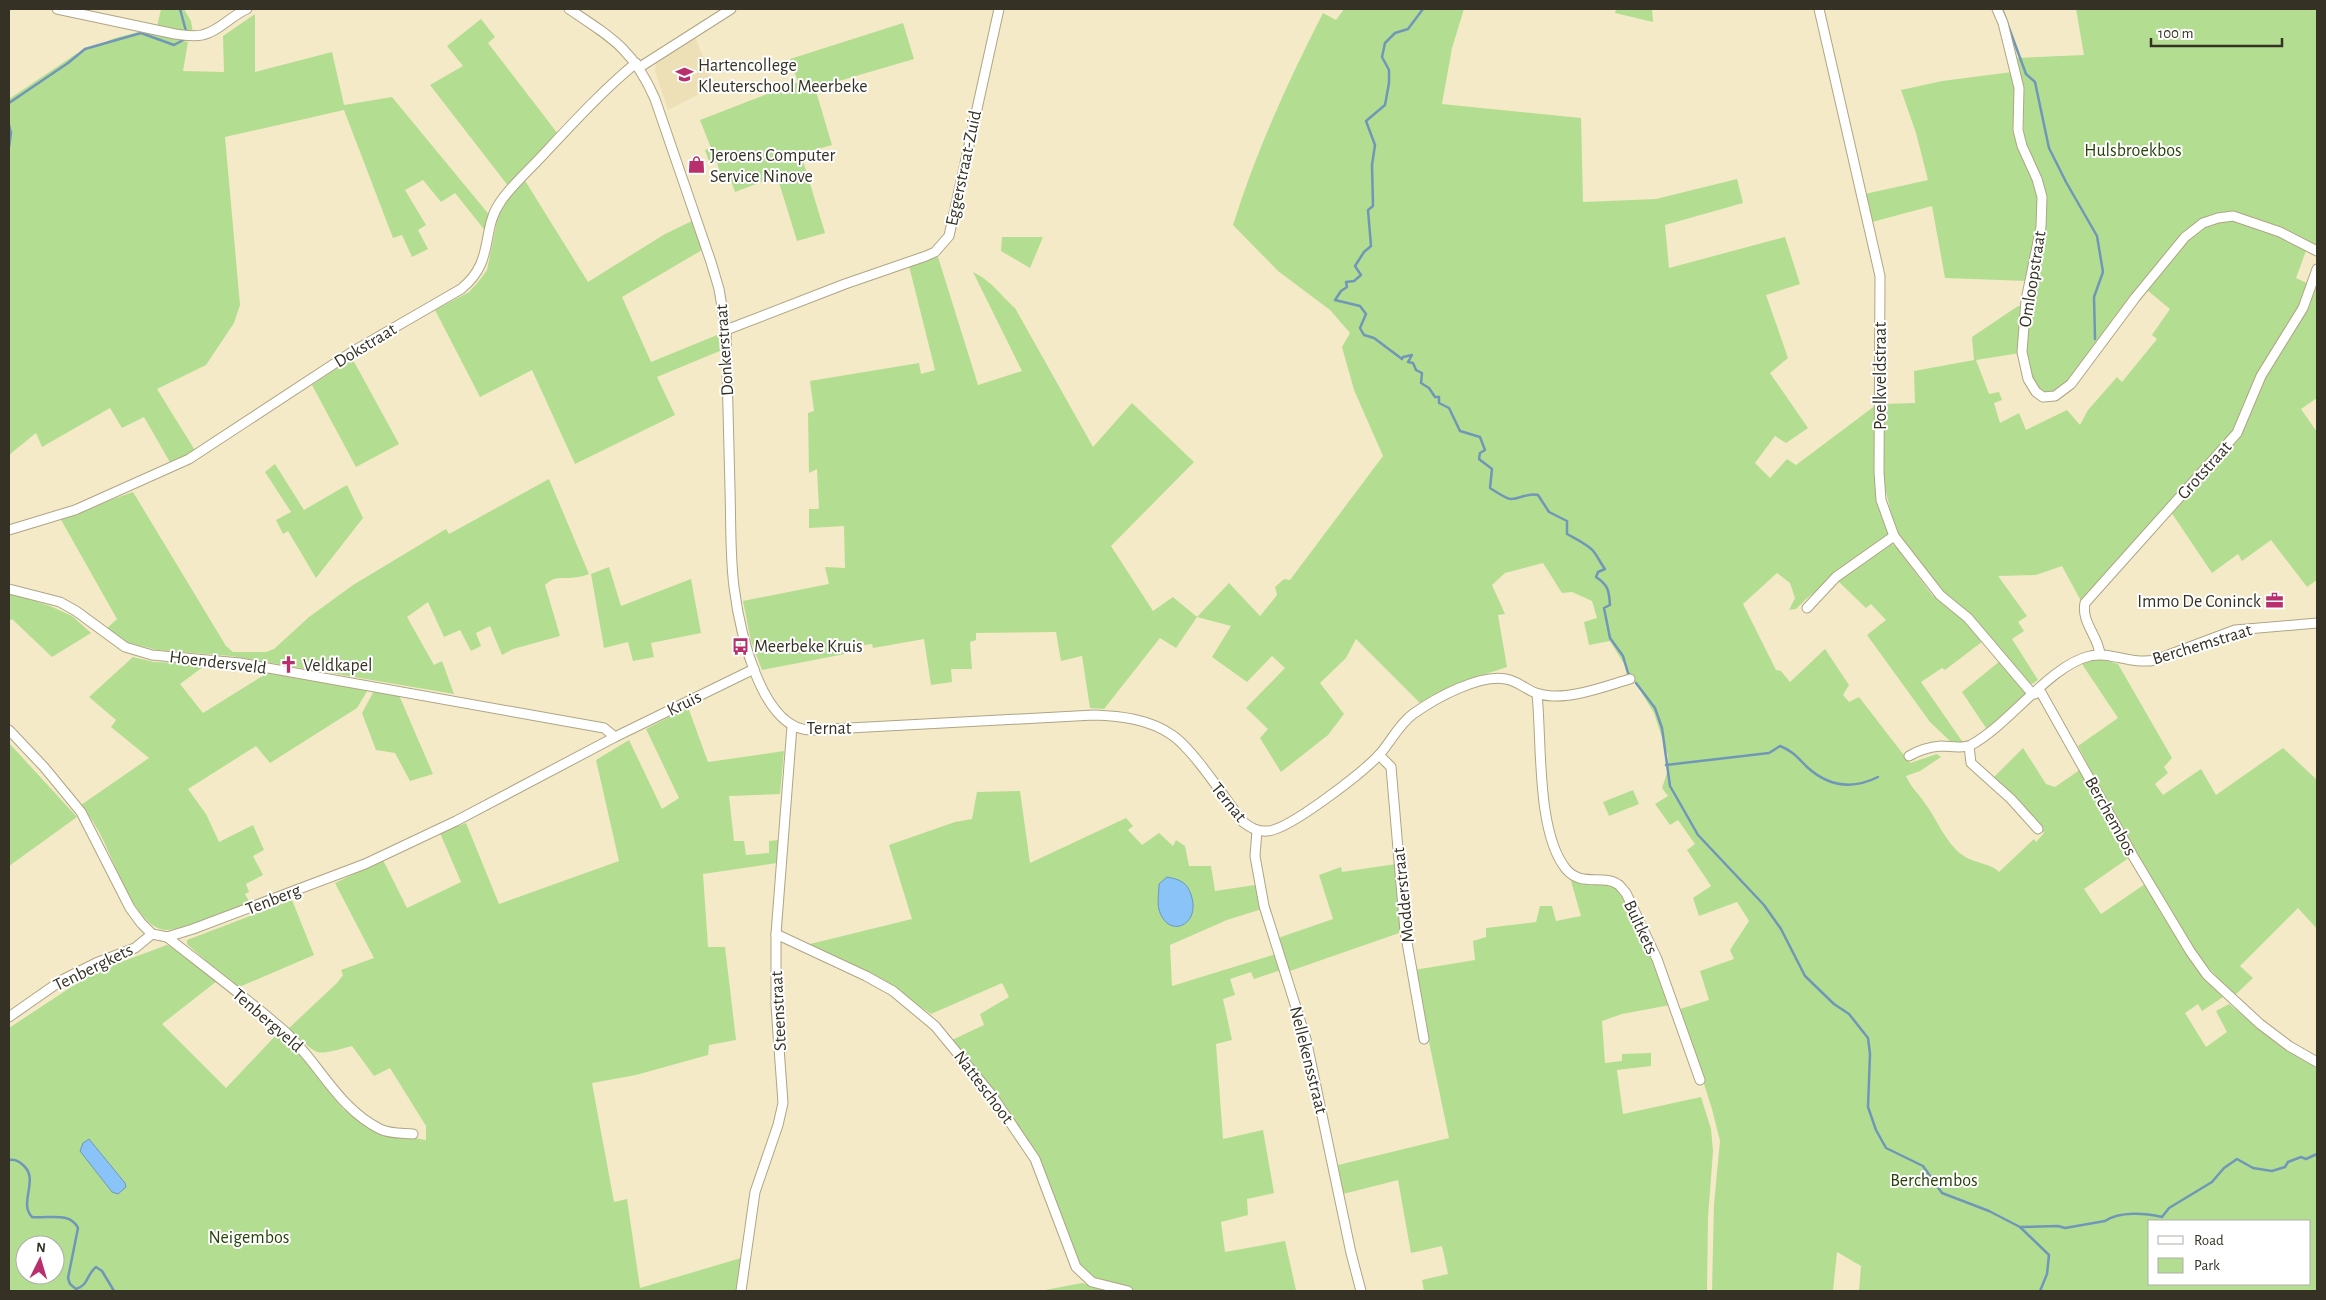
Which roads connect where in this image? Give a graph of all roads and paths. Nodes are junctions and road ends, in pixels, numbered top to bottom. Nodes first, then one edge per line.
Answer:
1 (57, 9) edge
2 (246, 9) edge
3 (569, 9) edge
4 (731, 9) edge
5 (999, 9) edge
6 (1819, 9) edge
7 (1997, 9) edge
8 (638, 65) junction
9 (2317, 251) edge
10 (2317, 269) edge
11 (726, 330) junction
12 (9, 530) edge
13 (1894, 536) junction
14 (9, 588) edge
15 (1807, 608) dead end
16 (2317, 623) edge
17 (2100, 654) junction
18 (754, 669) junction
19 (1630, 679) dead end
20 (2037, 691) junction
21 (1537, 694) junction
22 (792, 726) junction
23 (9, 730) edge
24 (615, 737) junction
25 (1969, 746) junction
26 (1379, 755) junction
27 (1908, 756) dead end
28 (2038, 829) dead end
29 (1257, 830) junction
30 (152, 934) junction
31 (776, 934) junction
32 (167, 936) junction
33 (9, 1017) edge
34 (1424, 1039) dead end
35 (2317, 1062) edge
36 (1700, 1080) dead end
37 (413, 1134) dead end
38 (741, 1291) edge
39 (1128, 1291) edge
40 (1361, 1291) edge

1 - 2 street
3 - 8 street, Donkerstraat
4 - 8 street, Dokstraat
5 - 11 street, Eggerstraat-Zuid
6 - 13 street, Poelkveldstraat
7 - 9 street, Omloopstraat
8 - 11 street, Donkerstraat
8 - 12 street, Dokstraat
10 - 17 street, Grotstraat
11 - 18 street, Donkerstraat
13 - 15 street
13 - 20 street, Poelkveldstraat
14 - 24 street, Hoendersveld
16 - 17 street, Berchemstraat
17 - 20 street, Berchemstraat
18 - 22 street, Donkerstraat
18 - 24 street, Kruis
19 - 21 street, Ternat
20 - 25 street, Berchemstraat
20 - 35 street, Berchembos
21 - 26 street, Ternat
21 - 36 street, Bultkets
22 - 29 street, Ternat
22 - 31 street, Steenstraat
23 - 30 street
24 - 32 street, Tenberg
25 - 27 street
25 - 28 street
26 - 29 street, Ternat
26 - 34 street, Modderstraat
29 - 40 street, Nellekensstraat
30 - 32 street, Tenberg
30 - 33 street, Tenbergkets
31 - 38 street, Steenstraat
31 - 39 street, Natteschoot
32 - 37 street, Tenbergveld

